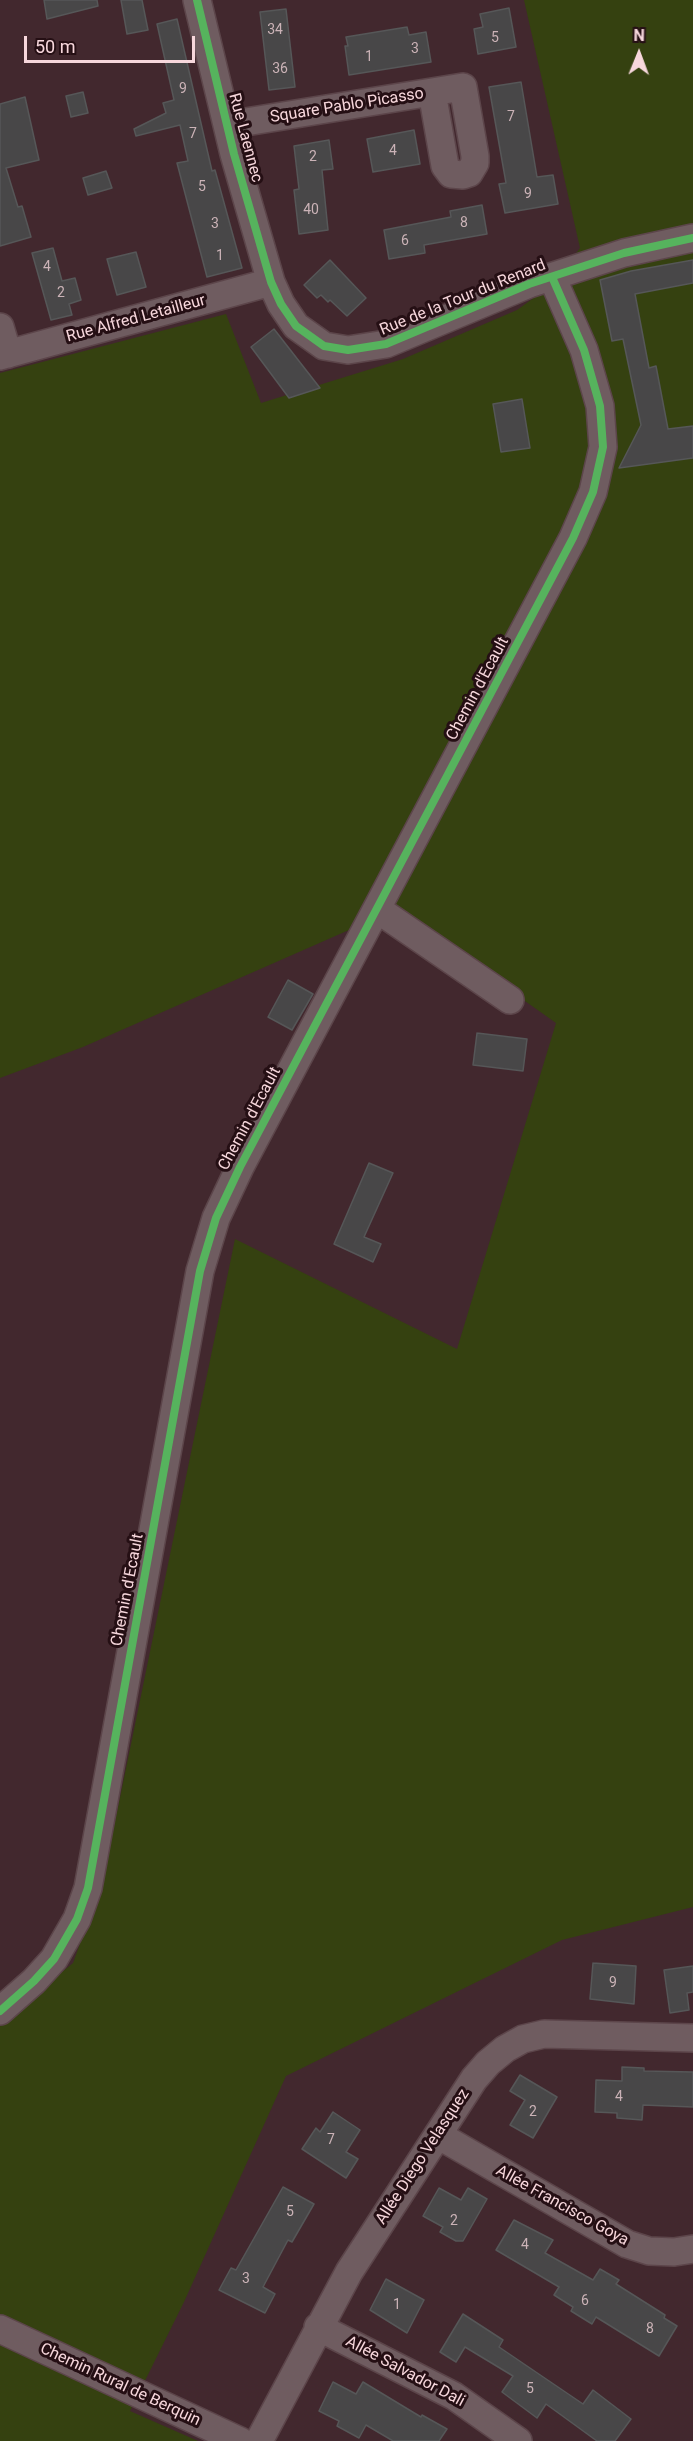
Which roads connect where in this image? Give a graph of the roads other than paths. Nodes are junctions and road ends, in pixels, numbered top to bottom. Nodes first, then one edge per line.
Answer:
1 (197, 0) edge
2 (432, 92) dead end
3 (227, 125) junction
4 (693, 238) edge
5 (552, 277) junction
6 (271, 282) junction
7 (0, 327) edge
8 (4, 355) edge
9 (377, 909) junction
10 (510, 1000) dead end
11 (0, 2011) edge
12 (693, 2038) edge
13 (438, 2135) junction
14 (693, 2249) edge
15 (318, 2327) junction
16 (0, 2329) edge
17 (240, 2441) edge
18 (259, 2441) edge
19 (518, 2441) edge

1 - 3 street, Rue Laennec
2 - 3 street, Square Pablo Picasso
3 - 6 street, Rue Laennec
4 - 5 street, Rue de la Tour du Renard
5 - 6 street, Rue de la Tour du Renard
5 - 9 street, Chemin d'Ecault
6 - 8 street, Rue Alfred Letailleur
7 - 8 street
9 - 10 street
9 - 11 street, Chemin d'Ecault
12 - 13 street, Allée Diego Velasquez
13 - 14 street, Allée Francisco Goya
13 - 15 street, Allée Diego Velasquez
15 - 18 street, Allée Diego Velasquez
15 - 19 street, Allée Salvador Dali
16 - 17 street, Chemin Rural de Berquin

